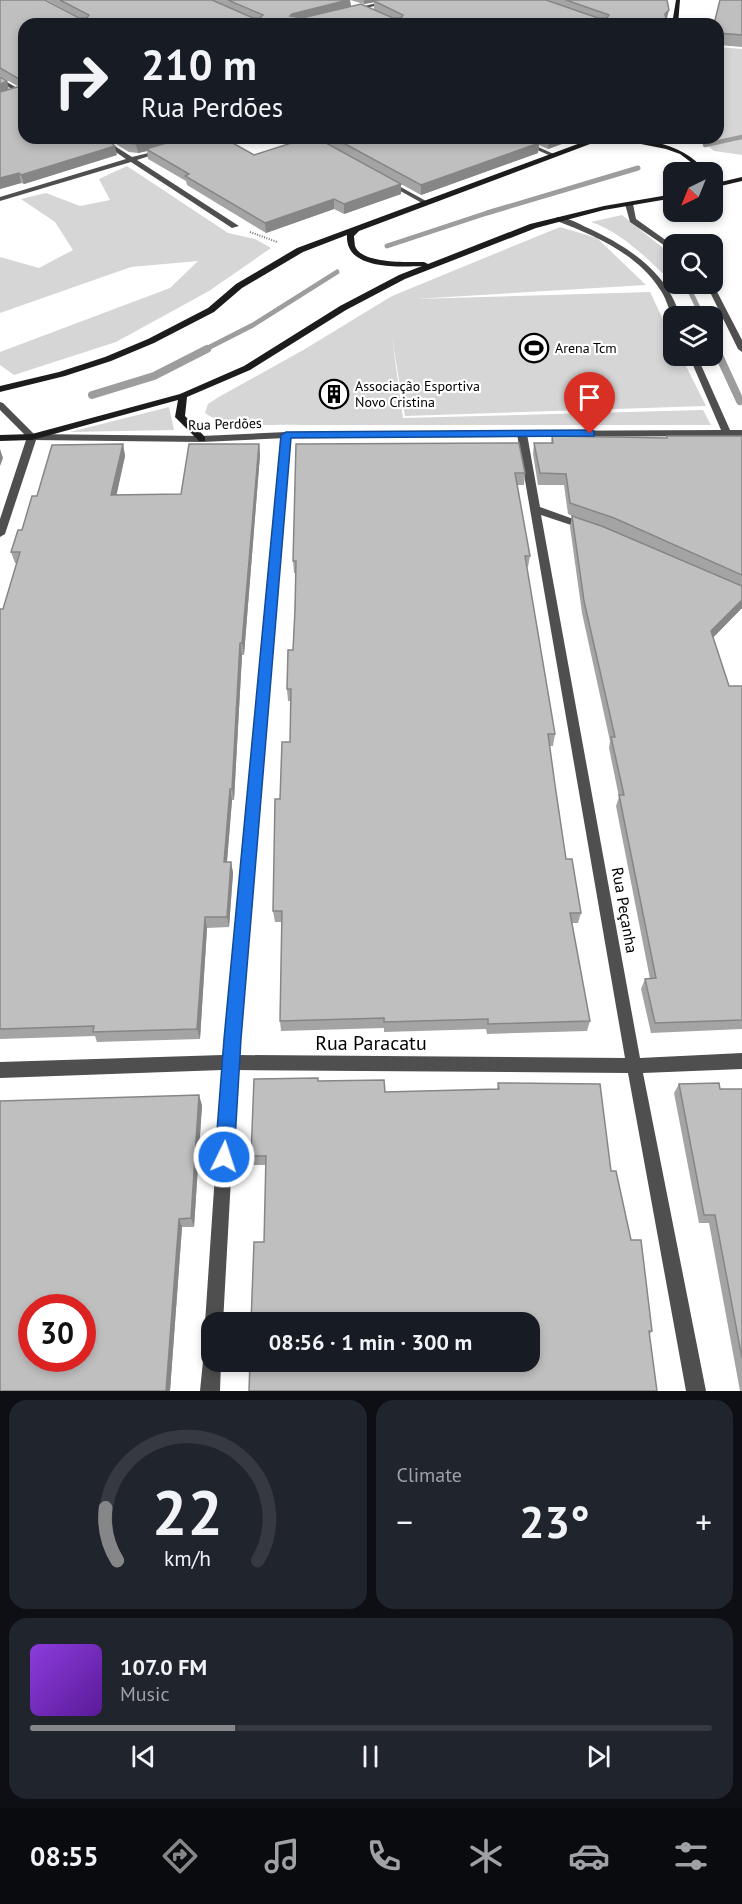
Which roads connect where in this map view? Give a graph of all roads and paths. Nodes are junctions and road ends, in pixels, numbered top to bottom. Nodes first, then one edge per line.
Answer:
1 (396, 0) edge
2 (678, 0) edge
3 (351, 4) edge
4 (360, 8) junction
5 (370, 12) edge
6 (339, 13) edge
7 (676, 18) edge
8 (0, 80) edge
9 (18, 90) edge
10 (18, 93) edge
11 (10, 94) edge
12 (108, 144) edge
13 (527, 144) edge
14 (585, 144) edge
15 (645, 144) edge
16 (174, 147) edge
17 (553, 155) junction
18 (132, 159) junction
19 (695, 162) edge
20 (376, 176) edge
21 (742, 179) edge
22 (723, 183) edge
23 (663, 198) edge
24 (0, 199) edge
25 (424, 202) junction
26 (629, 204) junction
27 (560, 219) junction
28 (235, 226) joint
29 (358, 226) junction
30 (663, 242) edge
31 (298, 251) junction
32 (437, 263) junction
33 (715, 294) edge
34 (672, 306) edge
35 (742, 349) edge
36 (697, 366) edge
37 (0, 388) edge
38 (183, 396) junction
39 (0, 405) edge
40 (727, 433) junction
41 (742, 433) edge
42 (522, 434) junction
43 (286, 435) junction
44 (32, 436) junction
45 (0, 438) edge
46 (202, 439) junction
47 (535, 509) junction
48 (596, 531) edge
49 (0, 534) edge
50 (742, 1061) edge
51 (230, 1062) junction
52 (634, 1066) junction
53 (0, 1070) edge
54 (215, 1312) edge
55 (211, 1372) edge
56 (210, 1391) edge
57 (696, 1391) edge

1 - 4 street
2 - 7 main road
3 - 4 street
4 - 5 street
4 - 6 street
8 - 9 street
10 - 11 street
12 - 18 street
13 - 17 street
14 - 17 main road
15 - 19 main road
16 - 18 street
17 - 25 main road
18 - 24 street
18 - 28 street
20 - 25 street
21 - 22 main road
23 - 26 main road
25 - 29 main road
26 - 27 main road
26 - 30 street
27 - 32 main road
27 - 34 street
28 - 31 path
29 - 31 main road
29 - 32 main road
31 - 37 main road
32 - 38 main road
33 - 35 street
36 - 40 street
38 - 44 main road
38 - 46 main road
39 - 44 street
40 - 41 street, Rua Perdões
40 - 42 street, Rua Perdões
42 - 43 street, Rua Perdões
42 - 47 street, Rua Peçanha
43 - 46 street, Rua Perdões
43 - 51 street
44 - 45 main road
44 - 46 street, Rua Perdões
44 - 49 street
47 - 48 street
47 - 52 street, Rua Peçanha
50 - 52 street, Rua Paracatu
51 - 52 street, Rua Paracatu
51 - 53 street, Rua Paracatu
51 - 54 street
52 - 57 street, Rua Peçanha
55 - 56 street

